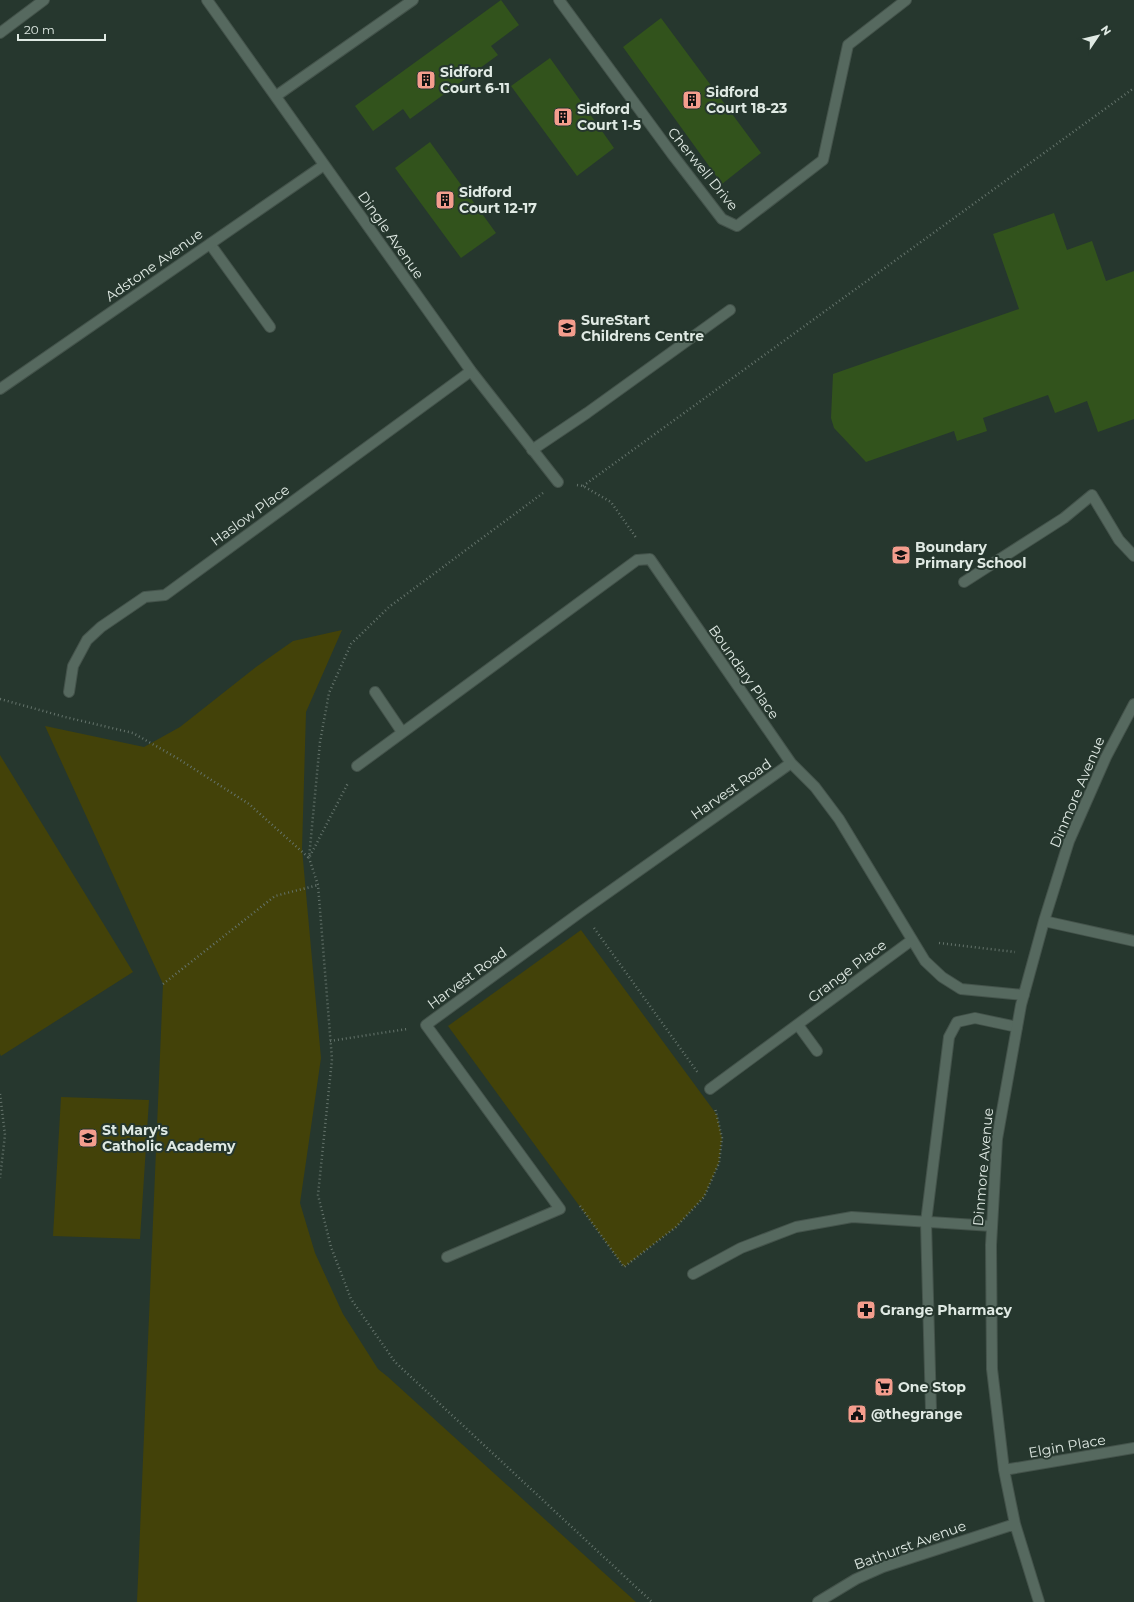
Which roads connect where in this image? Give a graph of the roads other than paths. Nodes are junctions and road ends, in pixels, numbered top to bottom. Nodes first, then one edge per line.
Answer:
1 (44, 0) edge
2 (207, 0) edge
3 (413, 0) edge
4 (559, 0) edge
5 (906, 0) edge
6 (0, 33) edge
7 (276, 96) junction
8 (324, 165) junction
9 (210, 244) junction
10 (730, 310) dead end
11 (270, 327) dead end
12 (471, 371) junction
13 (0, 389) edge
14 (532, 450) junction
15 (558, 482) road end
16 (1134, 556) edge
17 (964, 582) dead end
18 (68, 692) dead end
19 (375, 692) dead end
20 (1134, 704) edge
21 (402, 732) junction
22 (791, 764) junction
23 (357, 766) road end
24 (1044, 921) junction
25 (912, 940) junction
26 (1134, 942) edge
27 (1024, 995) junction
28 (798, 1025) junction
29 (1017, 1028) junction
30 (817, 1051) dead end
31 (710, 1089) road end
32 (926, 1222) junction
33 (992, 1226) junction
34 (447, 1257) dead end
35 (693, 1274) dead end
36 (931, 1410) dead end
37 (1134, 1448) edge
38 (1004, 1470) junction
39 (1015, 1524) junction
40 (818, 1602) edge
41 (1039, 1602) edge

1 - 6 street
2 - 7 street, Dingle Avenue
3 - 7 street
4 - 5 street, Cherwell Drive
7 - 8 street, Dingle Avenue
8 - 9 street, Adstone Avenue
8 - 12 street, Dingle Avenue
9 - 11 street
9 - 13 street, Adstone Avenue
10 - 14 street
12 - 14 street, Dingle Avenue
12 - 18 street, Haslow Place
14 - 15 street, Dingle Avenue
16 - 17 street
19 - 21 street
20 - 24 street, Dinmore Avenue
21 - 22 street, Boundary Place
21 - 23 street
22 - 25 street, Boundary Place
22 - 34 street, Harvest Road
24 - 26 street
24 - 27 street, Dinmore Avenue
25 - 27 street, Boundary Place
25 - 28 street, Grange Place
27 - 29 street, Dinmore Avenue
28 - 30 street
28 - 31 street, Grange Place
29 - 32 street
29 - 33 street, Dinmore Avenue
32 - 33 street
32 - 35 street
32 - 36 street
33 - 38 street, Dinmore Avenue
37 - 38 street, Elgin Place
38 - 39 street, Dinmore Avenue
39 - 40 street, Bathurst Avenue
39 - 41 street, Dinmore Avenue

